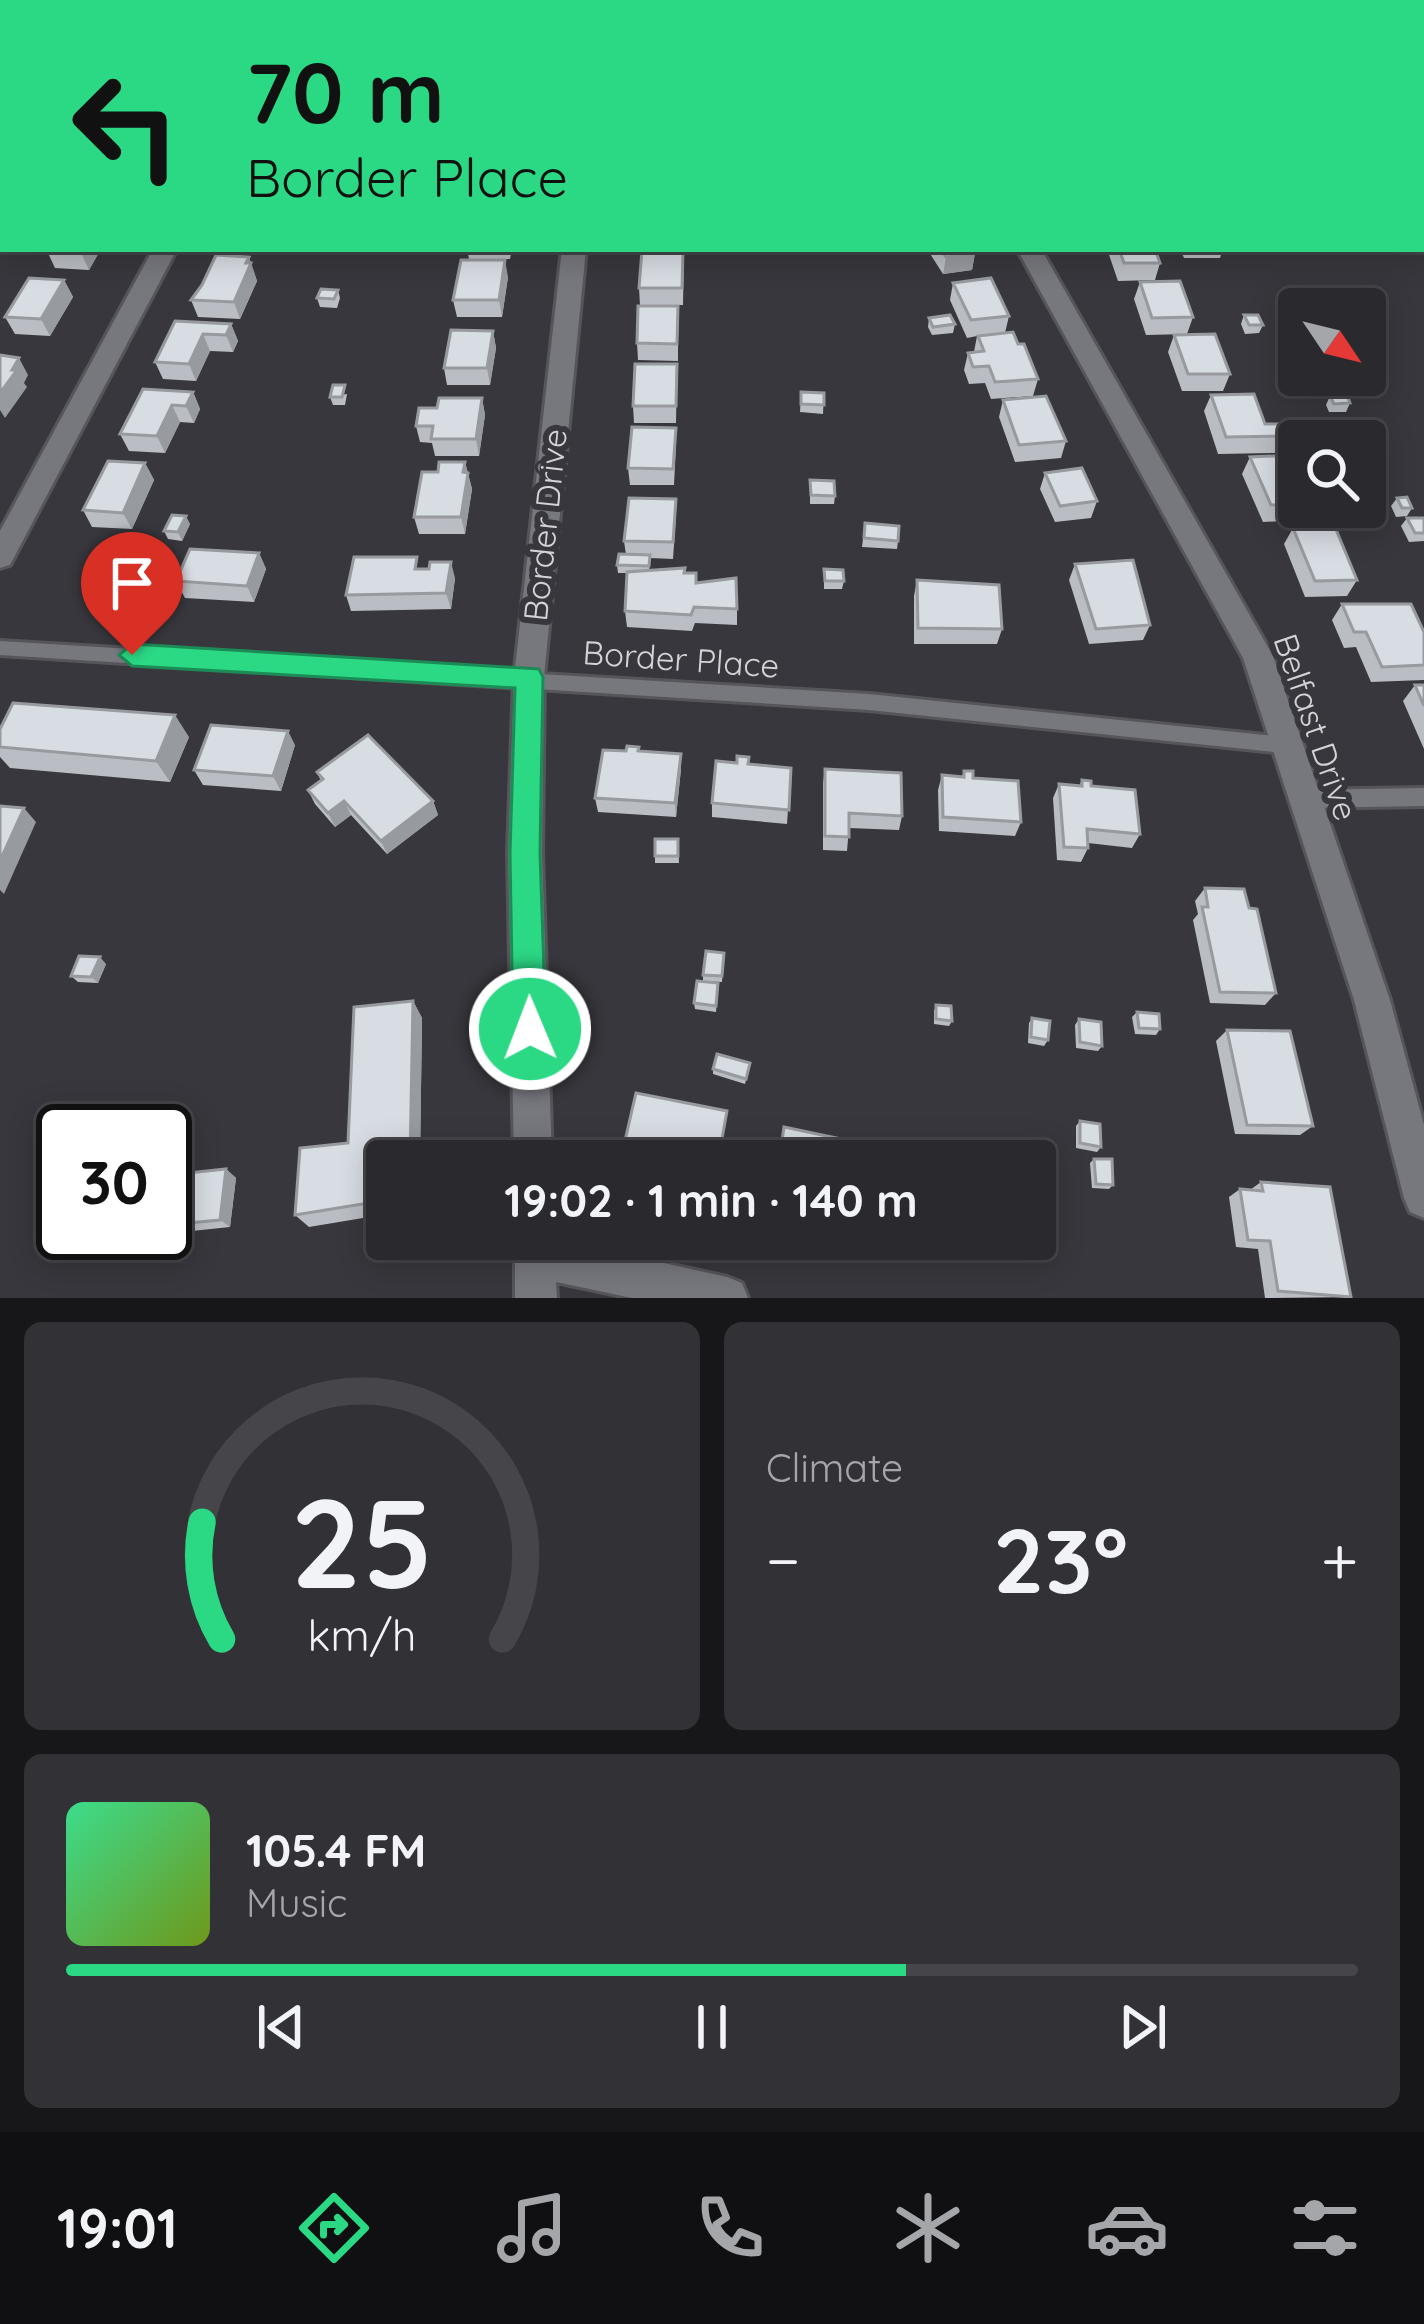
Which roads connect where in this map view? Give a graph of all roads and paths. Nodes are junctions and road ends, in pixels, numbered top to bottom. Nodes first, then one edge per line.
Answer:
1 (163, 252) edge
2 (574, 252) edge
3 (1031, 252) edge
4 (0, 557) edge
5 (0, 648) edge
6 (529, 677) junction
7 (1284, 746) junction
8 (1424, 797) edge
9 (1303, 799) junction
10 (532, 1140) edge
11 (1424, 1198) edge
12 (535, 1260) edge
13 (581, 1260) edge
14 (536, 1298) edge
15 (728, 1298) edge

1 - 4 street
2 - 6 street, Border Drive
3 - 7 street, Belfast Drive
5 - 6 lane, Border Place
6 - 7 lane, Border Place
6 - 10 street, Border Drive
7 - 9 street, Belfast Drive
8 - 9 lane
9 - 11 street, Belfast Drive
12 - 14 street
13 - 15 street

